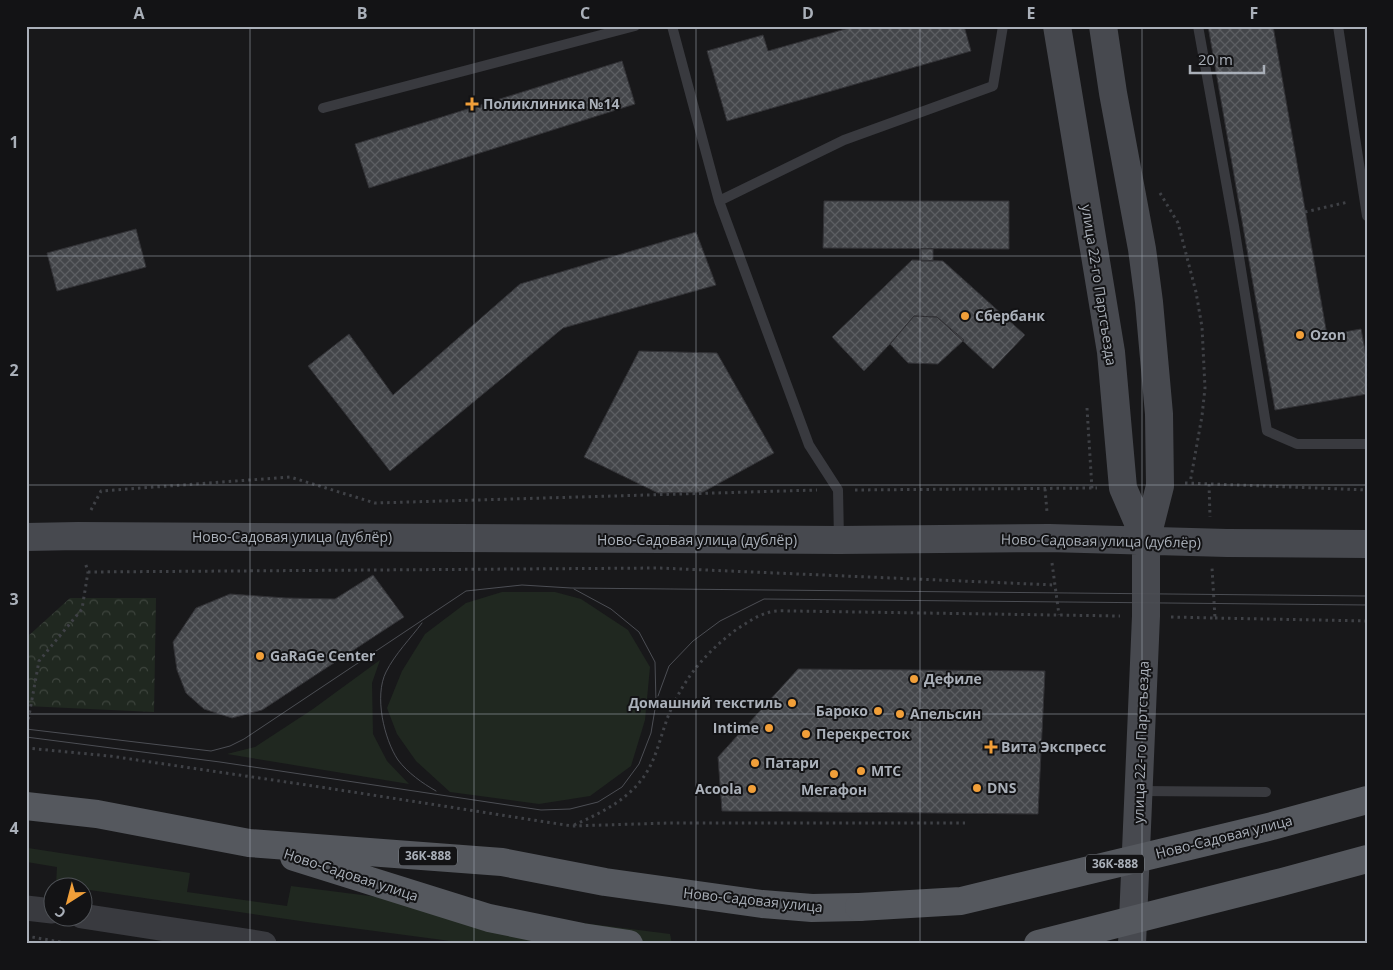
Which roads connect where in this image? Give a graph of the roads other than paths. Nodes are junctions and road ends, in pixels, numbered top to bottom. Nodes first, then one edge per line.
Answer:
1 (635, 26) edge
2 (672, 26) edge
3 (1003, 26) edge
4 (1057, 26) edge
5 (1103, 26) edge
6 (1198, 26) edge
7 (1338, 26) edge
8 (323, 108) dead end
9 (719, 201) junction
10 (1367, 216) edge
11 (1367, 444) edge
12 (26, 537) edge
13 (839, 540) junction
14 (1146, 541) junction
15 (1367, 544) edge
16 (1139, 791) junction
17 (1266, 792) dead end
18 (1367, 800) edge
19 (26, 806) edge
20 (249, 842) junction
21 (1367, 859) edge
22 (26, 908) edge
23 (42, 910) edge
24 (92, 918) edge
25 (264, 944) edge
26 (629, 944) edge
27 (1038, 944) edge
28 (1132, 944) edge

1 - 8 lane
2 - 9 lane
3 - 9 lane
4 - 14 main road, улица 22-го Партсъезда
5 - 14 main road, улица 22-го Партсъезда
6 - 11 lane
7 - 10 lane
9 - 13 lane
12 - 13 main road, Ново-Садовая улица (дублёр)
13 - 14 main road, Ново-Садовая улица (дублёр)
14 - 15 main road, Ново-Садовая улица (дублёр)
14 - 16 main road, улица 22-го Партсъезда
16 - 17 lane
16 - 28 main road, улица 22-го Партсъезда
18 - 20 main road, Ново-Садовая улица / 36К-888, bridge
19 - 20 main road, Ново-Садовая улица / 36К-888
20 - 26 main road, Ново-Садовая улица / 36К-888
21 - 27 main road, bridge
22 - 23 street
24 - 25 street

